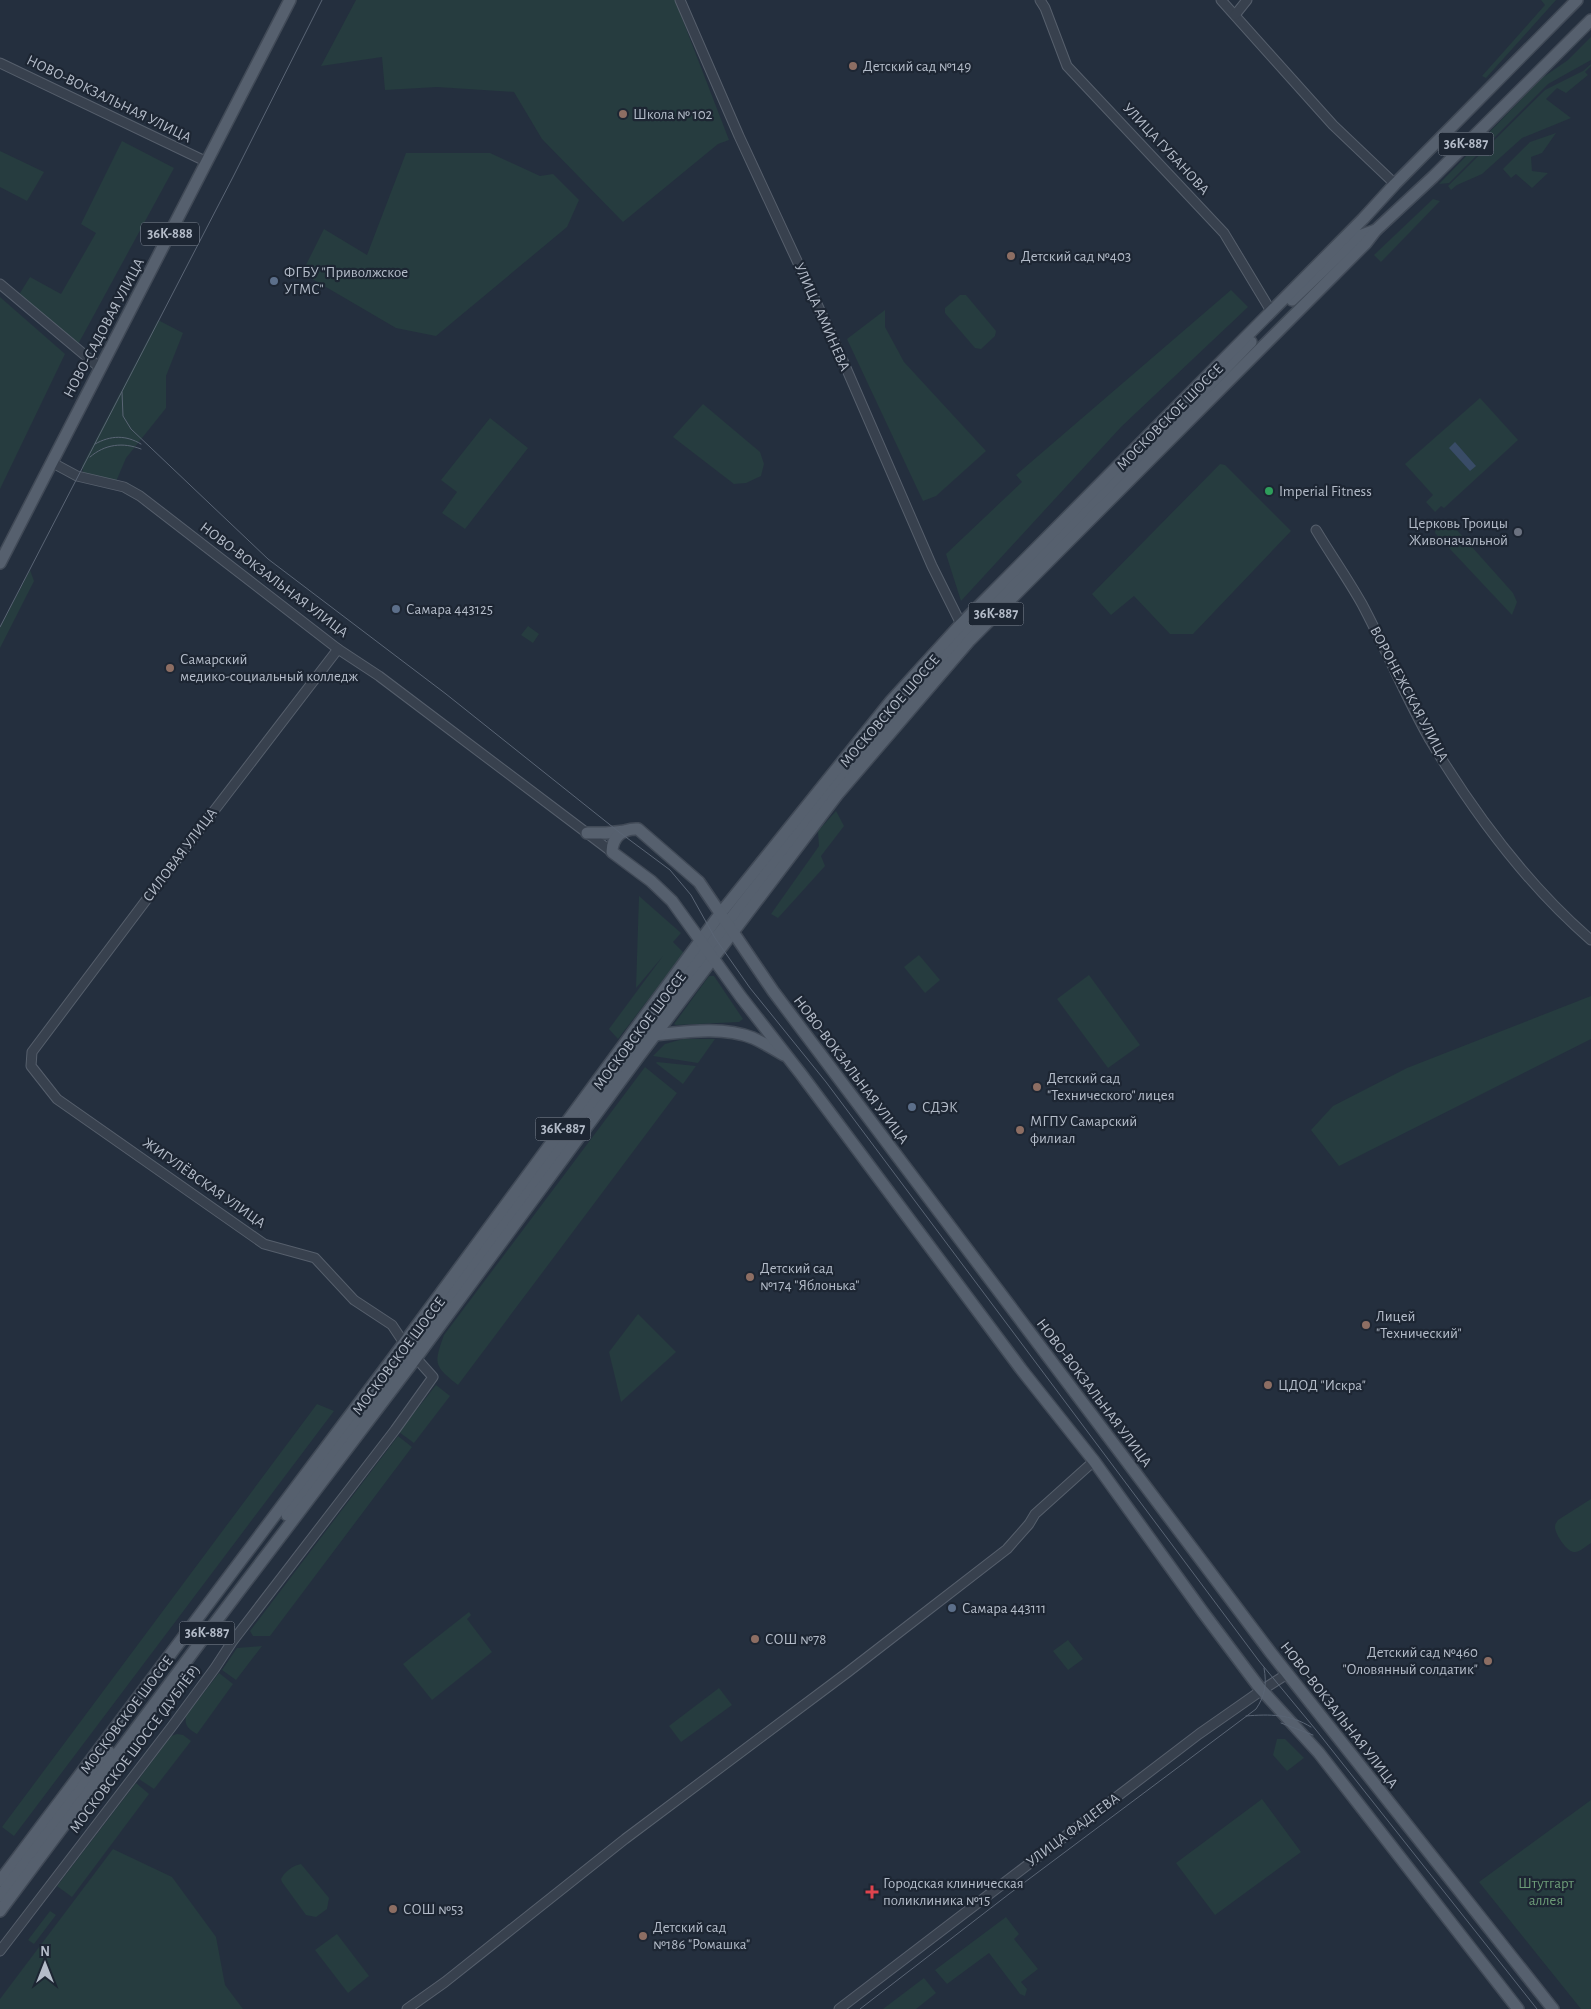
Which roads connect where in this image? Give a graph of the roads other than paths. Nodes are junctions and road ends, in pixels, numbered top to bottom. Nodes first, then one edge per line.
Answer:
1 (290, 0) edge
2 (680, 0) edge
3 (1040, 0) edge
4 (1222, 0) edge
5 (1247, 0) edge
6 (1576, 1) edge
7 (1235, 15) junction
8 (1591, 20) edge
9 (0, 63) edge
10 (205, 162) junction
11 (1395, 184) junction
12 (1363, 219) junction
13 (1376, 230) junction
14 (1359, 236) junction
15 (0, 284) edge
16 (1272, 314) junction
17 (99, 367) junction
18 (51, 462) junction
19 (1316, 530) dead end
20 (0, 563) edge
21 (964, 628) junction
22 (338, 649) junction
23 (625, 830) junction
24 (588, 834) junction
25 (612, 852) junction
26 (726, 924) junction
27 (1591, 940) edge
28 (708, 949) junction
29 (650, 1035) junction
30 (789, 1059) junction
31 (31, 1066) joint
32 (410, 1350) junction
33 (1094, 1461) junction
34 (1287, 1674) junction
35 (1262, 1690) junction
36 (0, 1881) edge
37 (0, 1896) edge
38 (0, 1911) edge
39 (0, 1951) edge
40 (408, 2009) edge
41 (839, 2009) edge
42 (1518, 2009) edge
43 (1553, 2009) edge

1 - 10 main road, НОВО-САДОВАЯ УЛИЦА / 36К-888
2 - 21 street, УЛИЦА АМИНЕВА
3 - 16 street, УЛИЦА ГУБАНОВА
4 - 7 street
5 - 7 street
6 - 11 main road, МОСКОВСКОЕ ШОССЕ / 36К-887
7 - 11 street
8 - 13 main road, МОСКОВСКОЕ ШОССЕ / 36К-887
9 - 10 street, НОВО-ВОКЗАЛЬНАЯ УЛИЦА
10 - 17 main road, НОВО-САДОВАЯ УЛИЦА / 36К-888
11 - 12 main road, МОСКОВСКОЕ ШОССЕ / 36К-887
12 - 14 main road, МОСКОВСКОЕ ШОССЕ / 36К-887
12 - 16 main road, МОСКОВСКОЕ ШОССЕ / 36К-887
13 - 14 main road, МОСКОВСКОЕ ШОССЕ / 36К-887
13 - 26 main road, МОСКОВСКОЕ ШОССЕ / 36К-887
14 - 16 main road, МОСКОВСКОЕ ШОССЕ / 36К-887
15 - 17 street
16 - 21 main road, МОСКОВСКОЕ ШОССЕ / 36К-887
17 - 18 main road, НОВО-САДОВАЯ УЛИЦА / 36К-888
18 - 20 main road, НОВО-САДОВАЯ УЛИЦА / 36К-888
18 - 22 street, НОВО-ВОКЗАЛЬНАЯ УЛИЦА
19 - 27 street, ВОРОНЕЖСКАЯ УЛИЦА
21 - 26 main road, МОСКОВСКОЕ ШОССЕ / 36К-887
22 - 24 street, НОВО-ВОКЗАЛЬНАЯ УЛИЦА
22 - 31 street, СИЛОВАЯ УЛИЦА
23 - 24 main road
23 - 25 main road
23 - 26 main road, НОВО-ВОКЗАЛЬНАЯ УЛИЦА
24 - 25 street, НОВО-ВОКЗАЛЬНАЯ УЛИЦА
25 - 28 main road, НОВО-ВОКЗАЛЬНАЯ УЛИЦА
26 - 28 main road, МОСКОВСКОЕ ШОССЕ / 36К-887
26 - 34 main road, НОВО-ВОКЗАЛЬНАЯ УЛИЦА
28 - 29 main road, МОСКОВСКОЕ ШОССЕ / 36К-887
28 - 30 main road, НОВО-ВОКЗАЛЬНАЯ УЛИЦА
28 - 32 main road, МОСКОВСКОЕ ШОССЕ / 36К-887
29 - 30 main road
29 - 32 main road, МОСКОВСКОЕ ШОССЕ / 36К-887
30 - 33 main road, НОВО-ВОКЗАЛЬНАЯ УЛИЦА
31 - 32 street, ЖИГУЛЁВСКАЯ УЛИЦА
32 - 36 main road, МОСКОВСКОЕ ШОССЕ / 36К-887
32 - 37 main road, МОСКОВСКОЕ ШОССЕ / 36К-887
32 - 38 main road, МОСКОВСКОЕ ШОССЕ / 36К-887
32 - 39 street, МОСКОВСКОЕ ШОССЕ (ДУБЛЁР)
33 - 35 main road, НОВО-ВОКЗАЛЬНАЯ УЛИЦА
33 - 40 street
34 - 35 street, УЛИЦА ФАДЕЕВА
34 - 43 main road, НОВО-ВОКЗАЛЬНАЯ УЛИЦА
35 - 41 street, УЛИЦА ФАДЕЕВА
35 - 42 main road, НОВО-ВОКЗАЛЬНАЯ УЛИЦА

